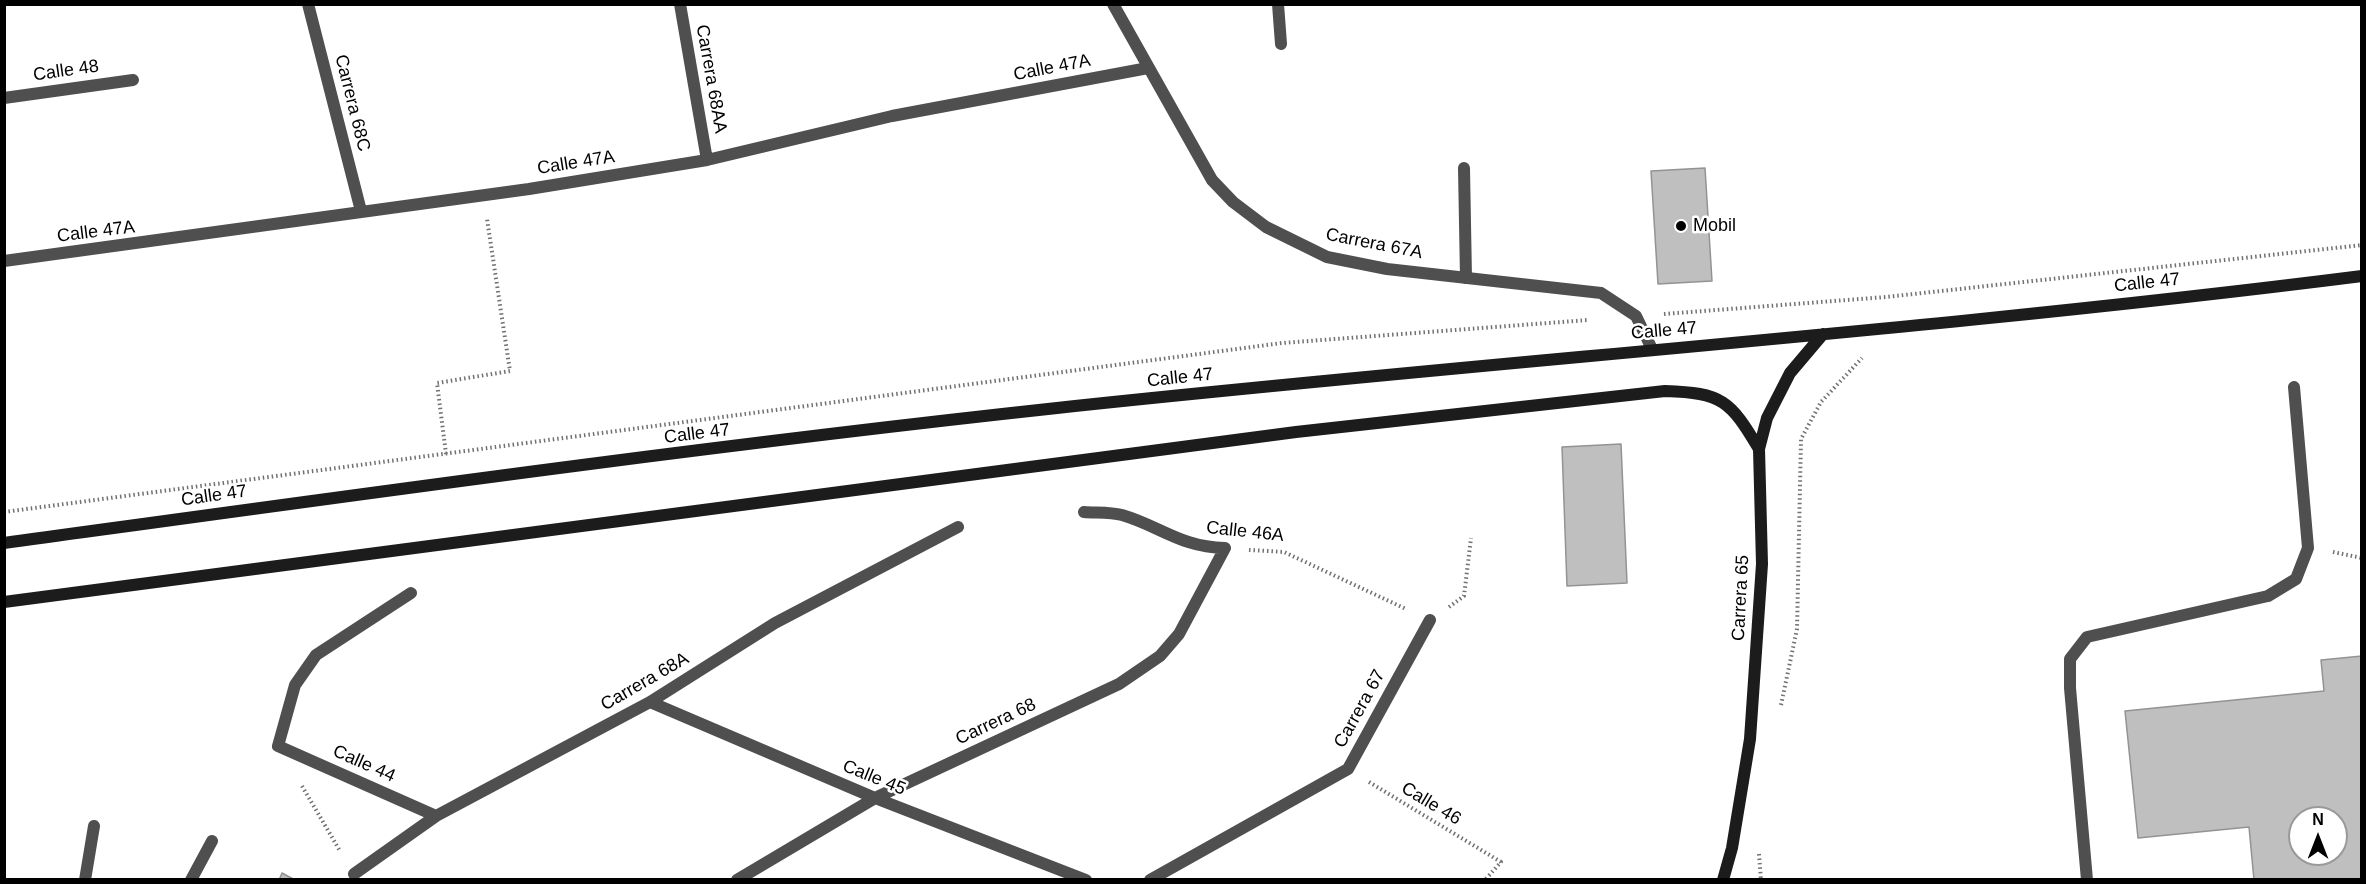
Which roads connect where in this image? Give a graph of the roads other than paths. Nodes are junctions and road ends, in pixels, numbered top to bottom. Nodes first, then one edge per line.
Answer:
1 (308, 4) edge
2 (680, 4) edge
3 (1113, 4) edge
4 (1278, 4) edge
5 (1281, 44) dead end
6 (1148, 68) junction
7 (133, 80) dead end
8 (4, 98) edge
9 (707, 160) junction
10 (1464, 168) dead end
11 (361, 211) junction
12 (4, 261) edge
13 (2361, 276) edge
14 (1466, 278) junction
15 (1823, 334) junction
16 (1652, 349) junction
17 (2294, 387) dead end
18 (1759, 449) junction
19 (1084, 512) dead end
20 (958, 527) dead end
21 (5, 543) edge
22 (1225, 548) joint
23 (411, 593) dead end
24 (4, 603) edge
25 (1430, 620) road end
26 (650, 702) junction
27 (875, 798) junction
28 (436, 816) junction
29 (94, 826) dead end
30 (212, 841) dead end
31 (354, 874) road end
32 (84, 879) edge
33 (192, 879) edge
34 (737, 879) edge
35 (1086, 879) edge
36 (1150, 879) edge
37 (1723, 879) edge
38 (2087, 879) edge

1 - 11 street, Carrera 68C
2 - 9 street, Carrera 68AA
3 - 6 street, Carrera 67A
4 - 5 street
6 - 9 street, Calle 47A
6 - 14 street, Carrera 67A
7 - 8 street, Calle 48
9 - 11 street, Calle 47A
10 - 14 street
11 - 12 street, Calle 47A
13 - 15 main road, Calle 47
14 - 16 street, Carrera 67A
15 - 16 main road, Calle 47
15 - 18 main road, Carrera 65
16 - 21 main road, Calle 47
17 - 38 street
18 - 24 main road
18 - 37 main road, Carrera 65
19 - 22 street, Calle 46A
20 - 26 street, Carrera 68A
22 - 27 street, Carrera 68
23 - 28 street, Calle 44
25 - 36 street, Carrera 67
26 - 27 street, Calle 45
26 - 28 street, Carrera 68A
27 - 34 street, Carrera 68
27 - 35 street, Calle 45
28 - 31 street, Carrera 68A
29 - 32 street
30 - 33 street

